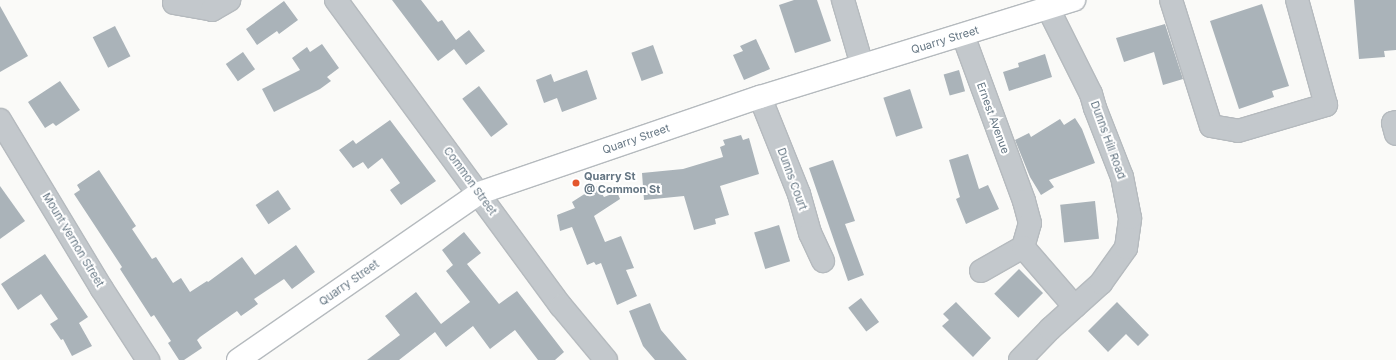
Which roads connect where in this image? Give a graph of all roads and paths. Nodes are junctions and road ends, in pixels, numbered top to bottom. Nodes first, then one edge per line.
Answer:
1 (229, 0) edge
2 (336, 0) edge
3 (843, 0) edge
4 (1074, 0) edge
5 (1171, 0) edge
6 (1297, 0) edge
7 (174, 3) dead end
8 (1048, 8) junction
9 (963, 36) junction
10 (862, 65) junction
11 (760, 97) junction
12 (0, 120) edge
13 (1396, 122) edge
14 (1396, 134) edge
15 (479, 193) junction
16 (1023, 247) junction
17 (823, 261) dead end
18 (981, 271) dead end
19 (1075, 307) junction
20 (148, 360) edge
21 (238, 360) edge
22 (606, 360) edge
23 (1020, 360) edge

1 - 7 street
2 - 15 street, Common Street
3 - 10 street
4 - 8 main road, Quarry Street
5 - 6 street
8 - 9 main road, Quarry Street
8 - 19 street, Dunns Hill Road
9 - 10 main road, Quarry Street
9 - 16 street, Ernest Avenue
10 - 11 main road, Quarry Street
11 - 15 main road, Quarry Street
11 - 17 street, Dunns Court
12 - 20 street, Mount Vernon Street
13 - 14 street
15 - 21 main road, Quarry Street
15 - 22 street, Common Street
16 - 18 street
16 - 19 street
19 - 23 street, Dunns Hill Road

